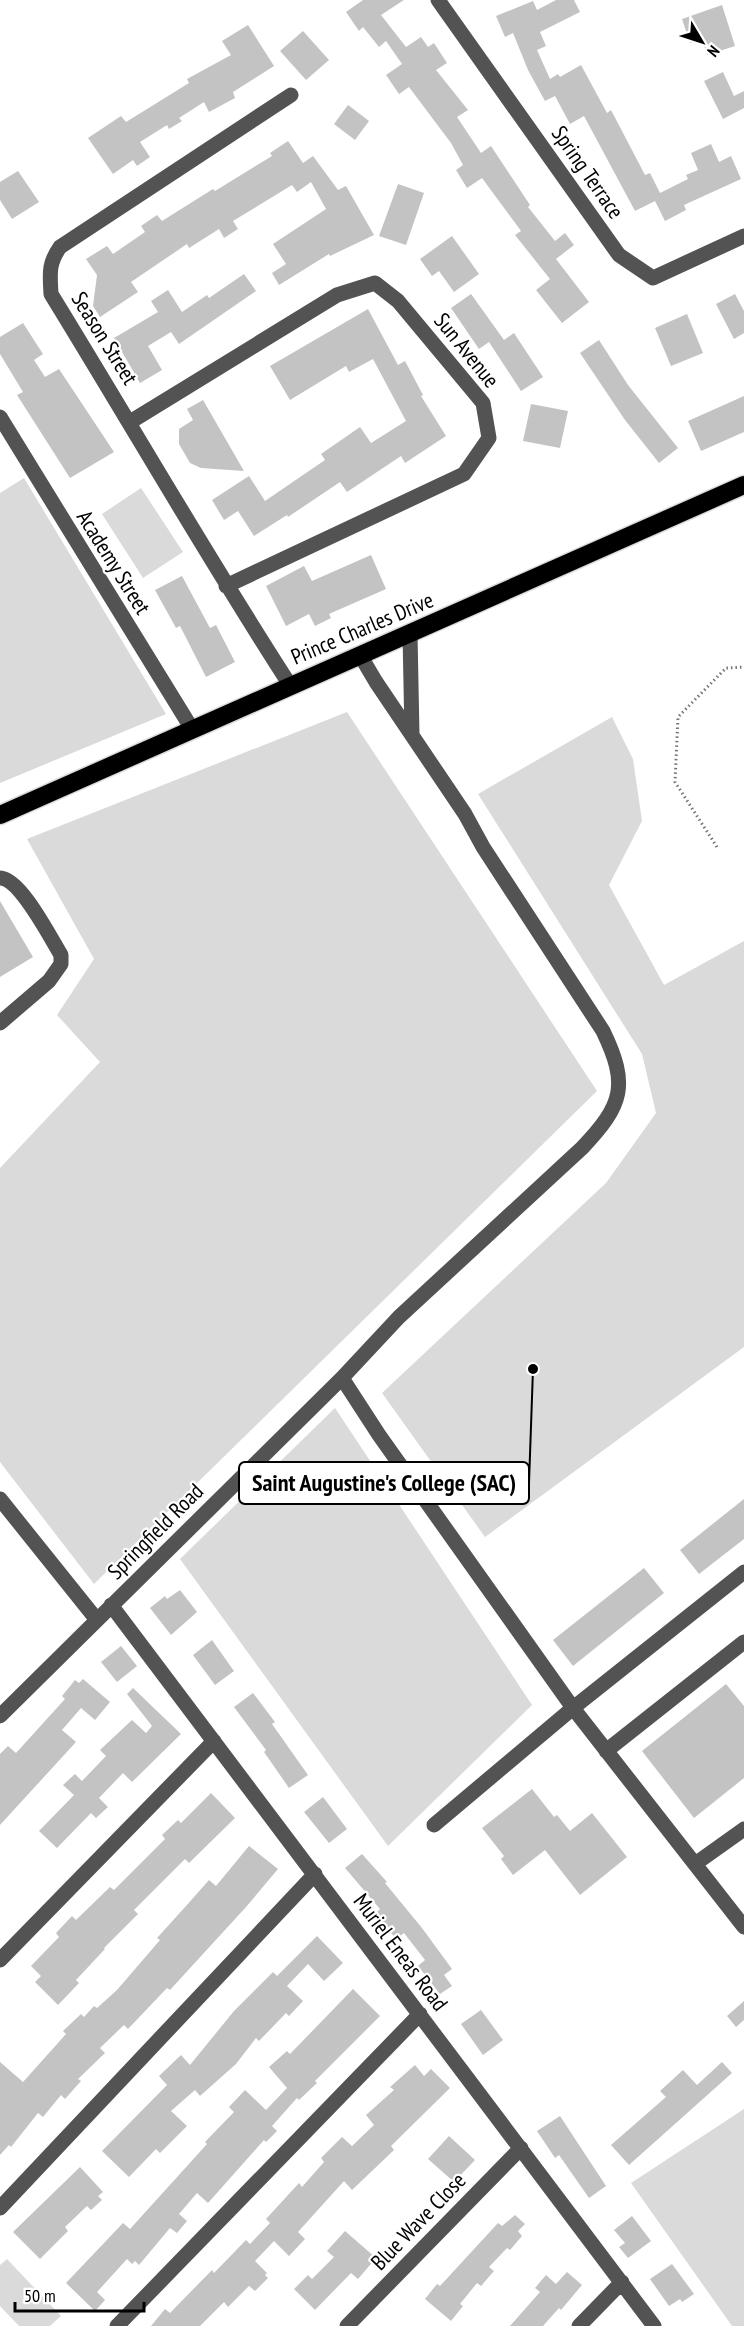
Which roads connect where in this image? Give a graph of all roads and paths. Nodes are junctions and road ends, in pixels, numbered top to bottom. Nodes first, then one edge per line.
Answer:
1 (438, 0) edge
2 (291, 95) dead end
3 (744, 236) edge
4 (0, 417) edge
5 (130, 422) junction
6 (744, 485) edge
7 (226, 586) junction
8 (410, 634) junction
9 (360, 655) junction
10 (744, 667) edge
11 (290, 685) junction
12 (192, 729) junction
13 (412, 735) junction
14 (0, 815) edge
15 (717, 847) dead end
16 (0, 878) edge
17 (0, 1023) edge
18 (342, 1378) junction
19 (0, 1499) edge
20 (744, 1572) edge
21 (111, 1605) junction
22 (97, 1620) junction
23 (744, 1642) edge
24 (573, 1708) junction
25 (0, 1716) edge
26 (214, 1741) junction
27 (606, 1751) junction
28 (434, 1825) dead end
29 (744, 1829) edge
30 (695, 1864) junction
31 (315, 1875) junction
32 (744, 1927) edge
33 (0, 1960) edge
34 (420, 2014) junction
35 (521, 2148) junction
36 (0, 2208) edge
37 (622, 2283) junction
38 (117, 2326) edge
39 (347, 2326) edge
40 (579, 2326) edge
41 (654, 2326) edge

1 - 3 street, Spring Terrace
2 - 5 street, Season Street
4 - 12 street, Academy Street
5 - 7 street, Season Street
5 - 7 street, Sun Avenue
6 - 8 highway, Prince Charles Drive
7 - 11 street, Season Street
8 - 9 highway, Prince Charles Drive
8 - 13 street
9 - 11 highway, Prince Charles Drive
9 - 13 street, Springfield Road
10 - 15 path
11 - 12 highway, Prince Charles Drive
12 - 14 highway, Prince Charles Drive
13 - 18 street, Springfield Road
16 - 17 street
18 - 21 street, Springfield Road
18 - 24 street
19 - 22 street
20 - 24 street
21 - 22 street, Springfield Road
21 - 26 street, Muriel Eneas Road
22 - 25 street, Springfield Road
23 - 27 street
24 - 27 street
24 - 28 street
26 - 31 street, Muriel Eneas Road
26 - 33 street
27 - 30 street
29 - 30 street
30 - 32 street
31 - 34 street, Muriel Eneas Road
31 - 36 street
34 - 35 street, Muriel Eneas Road
34 - 38 street
35 - 37 street, Muriel Eneas Road
35 - 39 street, Blue Wave Close
37 - 40 street
37 - 41 street, Muriel Eneas Road

